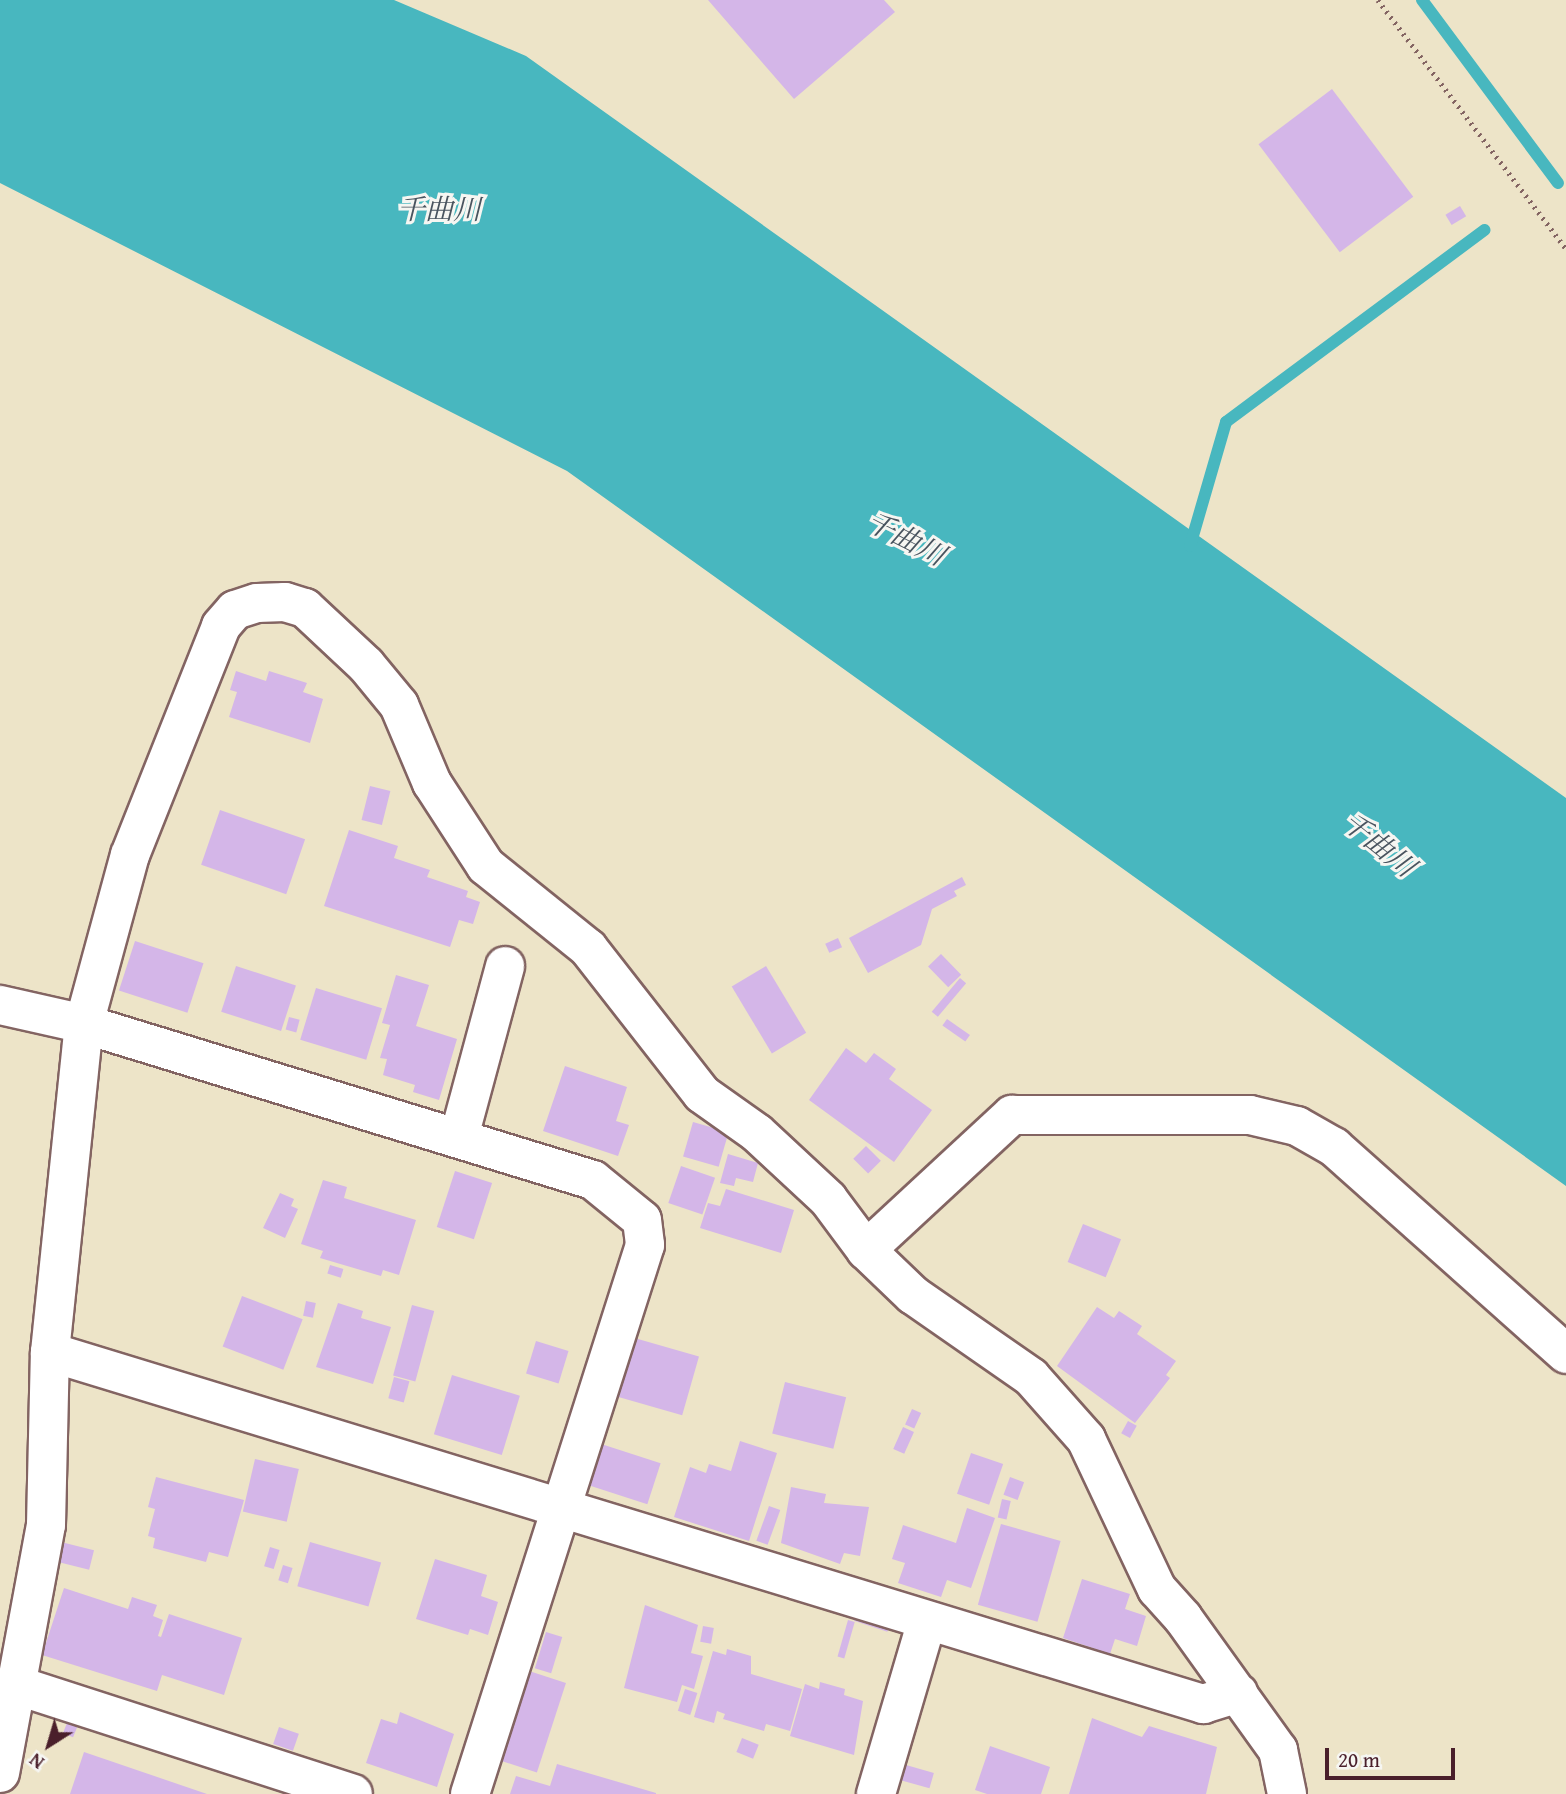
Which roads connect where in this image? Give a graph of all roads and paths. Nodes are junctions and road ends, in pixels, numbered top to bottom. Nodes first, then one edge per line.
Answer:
1 (1378, 0) edge
2 (1566, 248) edge
3 (505, 966) dead end
4 (0, 1004) edge
5 (84, 1024) junction
6 (459, 1137) junction
7 (866, 1250) junction
8 (50, 1352) junction
9 (1566, 1354) edge
10 (560, 1509) junction
11 (927, 1621) junction
12 (16, 1685) junction
13 (1238, 1693) junction
14 (0, 1773) edge
15 (353, 1794) edge
16 (470, 1794) edge
17 (876, 1794) edge
18 (1287, 1794) edge

1 - 2 path
3 - 6 street
4 - 5 street
5 - 6 street
5 - 7 street
5 - 8 street
6 - 10 street
7 - 9 street
7 - 13 street
8 - 10 street
8 - 12 street
10 - 11 street
10 - 16 street
11 - 13 street
11 - 17 street
12 - 14 street
12 - 15 street
13 - 18 street

